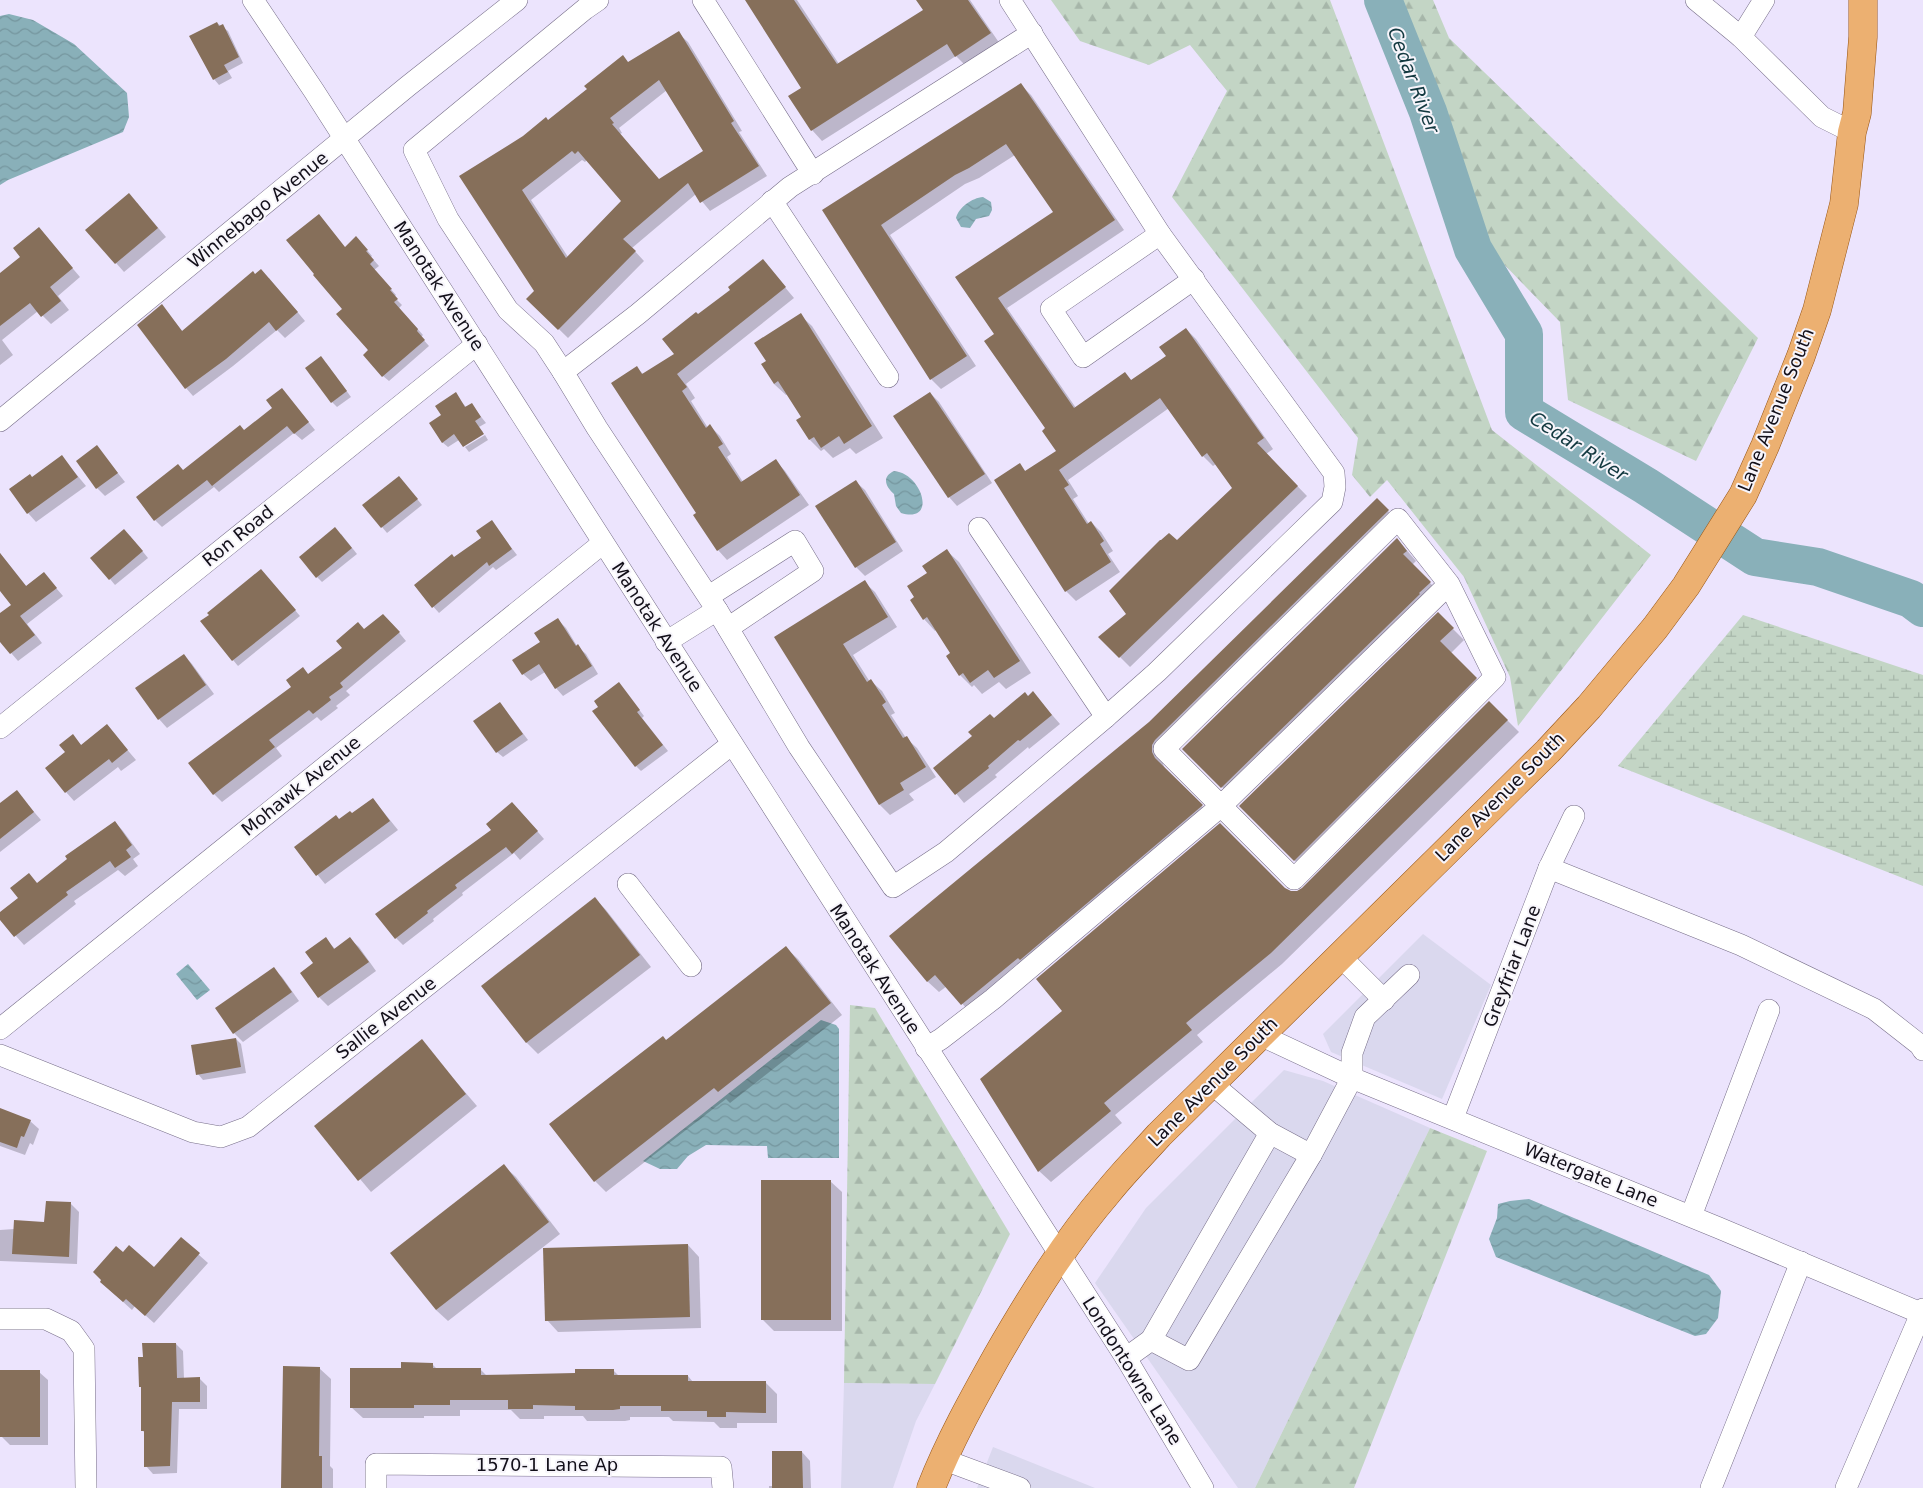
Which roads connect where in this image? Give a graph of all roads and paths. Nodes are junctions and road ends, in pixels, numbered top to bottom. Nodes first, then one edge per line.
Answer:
1 (253, 0) edge
2 (517, 0) edge
3 (598, 0) edge
4 (702, 0) edge
5 (1010, 0) edge
6 (1696, 0) edge
7 (1764, 0) edge
8 (1863, 0) edge
9 (1032, 33) junction
10 (1740, 37) junction
11 (1852, 132) junction
12 (344, 139) junction
13 (813, 174) junction
14 (772, 201) junction
15 (1160, 234) junction
16 (1194, 279) junction
17 (477, 344) junction
18 (563, 372) junction
19 (888, 378) dead end
20 (0, 421) edge
21 (979, 528) dead end
22 (603, 542) junction
23 (1449, 584) junction
24 (718, 611) junction
25 (666, 642) junction
26 (1106, 717) junction
27 (0, 728) edge
28 (732, 744) junction
29 (1221, 806) junction
30 (1574, 816) dead end
31 (1549, 868) junction
32 (628, 884) dead end
33 (1340, 956) junction
34 (691, 966) dead end
35 (1409, 975) dead end
36 (1384, 1000) junction
37 (1769, 1010) dead end
38 (0, 1029) edge
39 (1260, 1035) junction
40 (926, 1048) junction
41 (1923, 1050) edge
42 (0, 1055) edge
43 (1352, 1078) junction
44 (1212, 1084) junction
45 (1453, 1118) junction
46 (1270, 1133) junction
47 (1311, 1155) junction
48 (1690, 1216) junction
49 (1060, 1256) junction
50 (1801, 1262) junction
51 (1923, 1312) edge
52 (0, 1319) edge
53 (1151, 1340) junction
54 (1126, 1358) junction
55 (942, 1459) junction
56 (86, 1488) edge
57 (376, 1488) edge
58 (723, 1488) edge
59 (931, 1488) edge
60 (1019, 1488) edge
61 (1203, 1488) edge
62 (1711, 1488) edge
63 (1846, 1488) edge

1 - 12 street, Manotak Avenue
2 - 12 street, Winnebago Avenue
3 - 18 street
4 - 13 street
5 - 9 street
6 - 10 street
7 - 10 street
8 - 11 main road, Lane Avenue South
9 - 13 street
9 - 15 street
10 - 11 street
11 - 33 main road, Lane Avenue South
12 - 17 street, Manotak Avenue
12 - 20 street, Winnebago Avenue
13 - 14 street
14 - 18 street
14 - 19 street
15 - 16 street
15 - 16 street
16 - 26 street
17 - 22 street, Manotak Avenue
17 - 27 street, Ron Road
18 - 24 street
21 - 26 street
22 - 25 street, Manotak Avenue
22 - 38 street, Mohawk Avenue
23 - 29 street
23 - 29 street
23 - 29 street
24 - 25 street
24 - 26 street
25 - 28 street, Manotak Avenue
28 - 40 street, Manotak Avenue
28 - 42 street, Sallie Avenue
29 - 40 street
30 - 31 street, Greyfriar Lane
31 - 41 street
31 - 45 street, Greyfriar Lane
32 - 34 street
33 - 36 street
33 - 39 main road, Lane Avenue South
35 - 36 street
36 - 43 street
37 - 48 street
39 - 43 street, Watergate Lane
39 - 44 main road, Lane Avenue South
40 - 49 street, Manotak Avenue
43 - 45 street, Watergate Lane
43 - 47 street
44 - 46 street
44 - 49 main road, Lane Avenue South
45 - 48 street, Watergate Lane
46 - 47 street
46 - 53 street
47 - 53 street
48 - 50 street, Watergate Lane
49 - 54 street, Londontowne Lane
49 - 55 main road, Lane Avenue South
50 - 51 street, Watergate Lane
50 - 62 street
51 - 63 street
52 - 56 street
53 - 54 street
54 - 61 street, Londontowne Lane
55 - 59 main road, Lane Avenue South
55 - 60 street
57 - 58 street, 1570-1 Lane Ap

